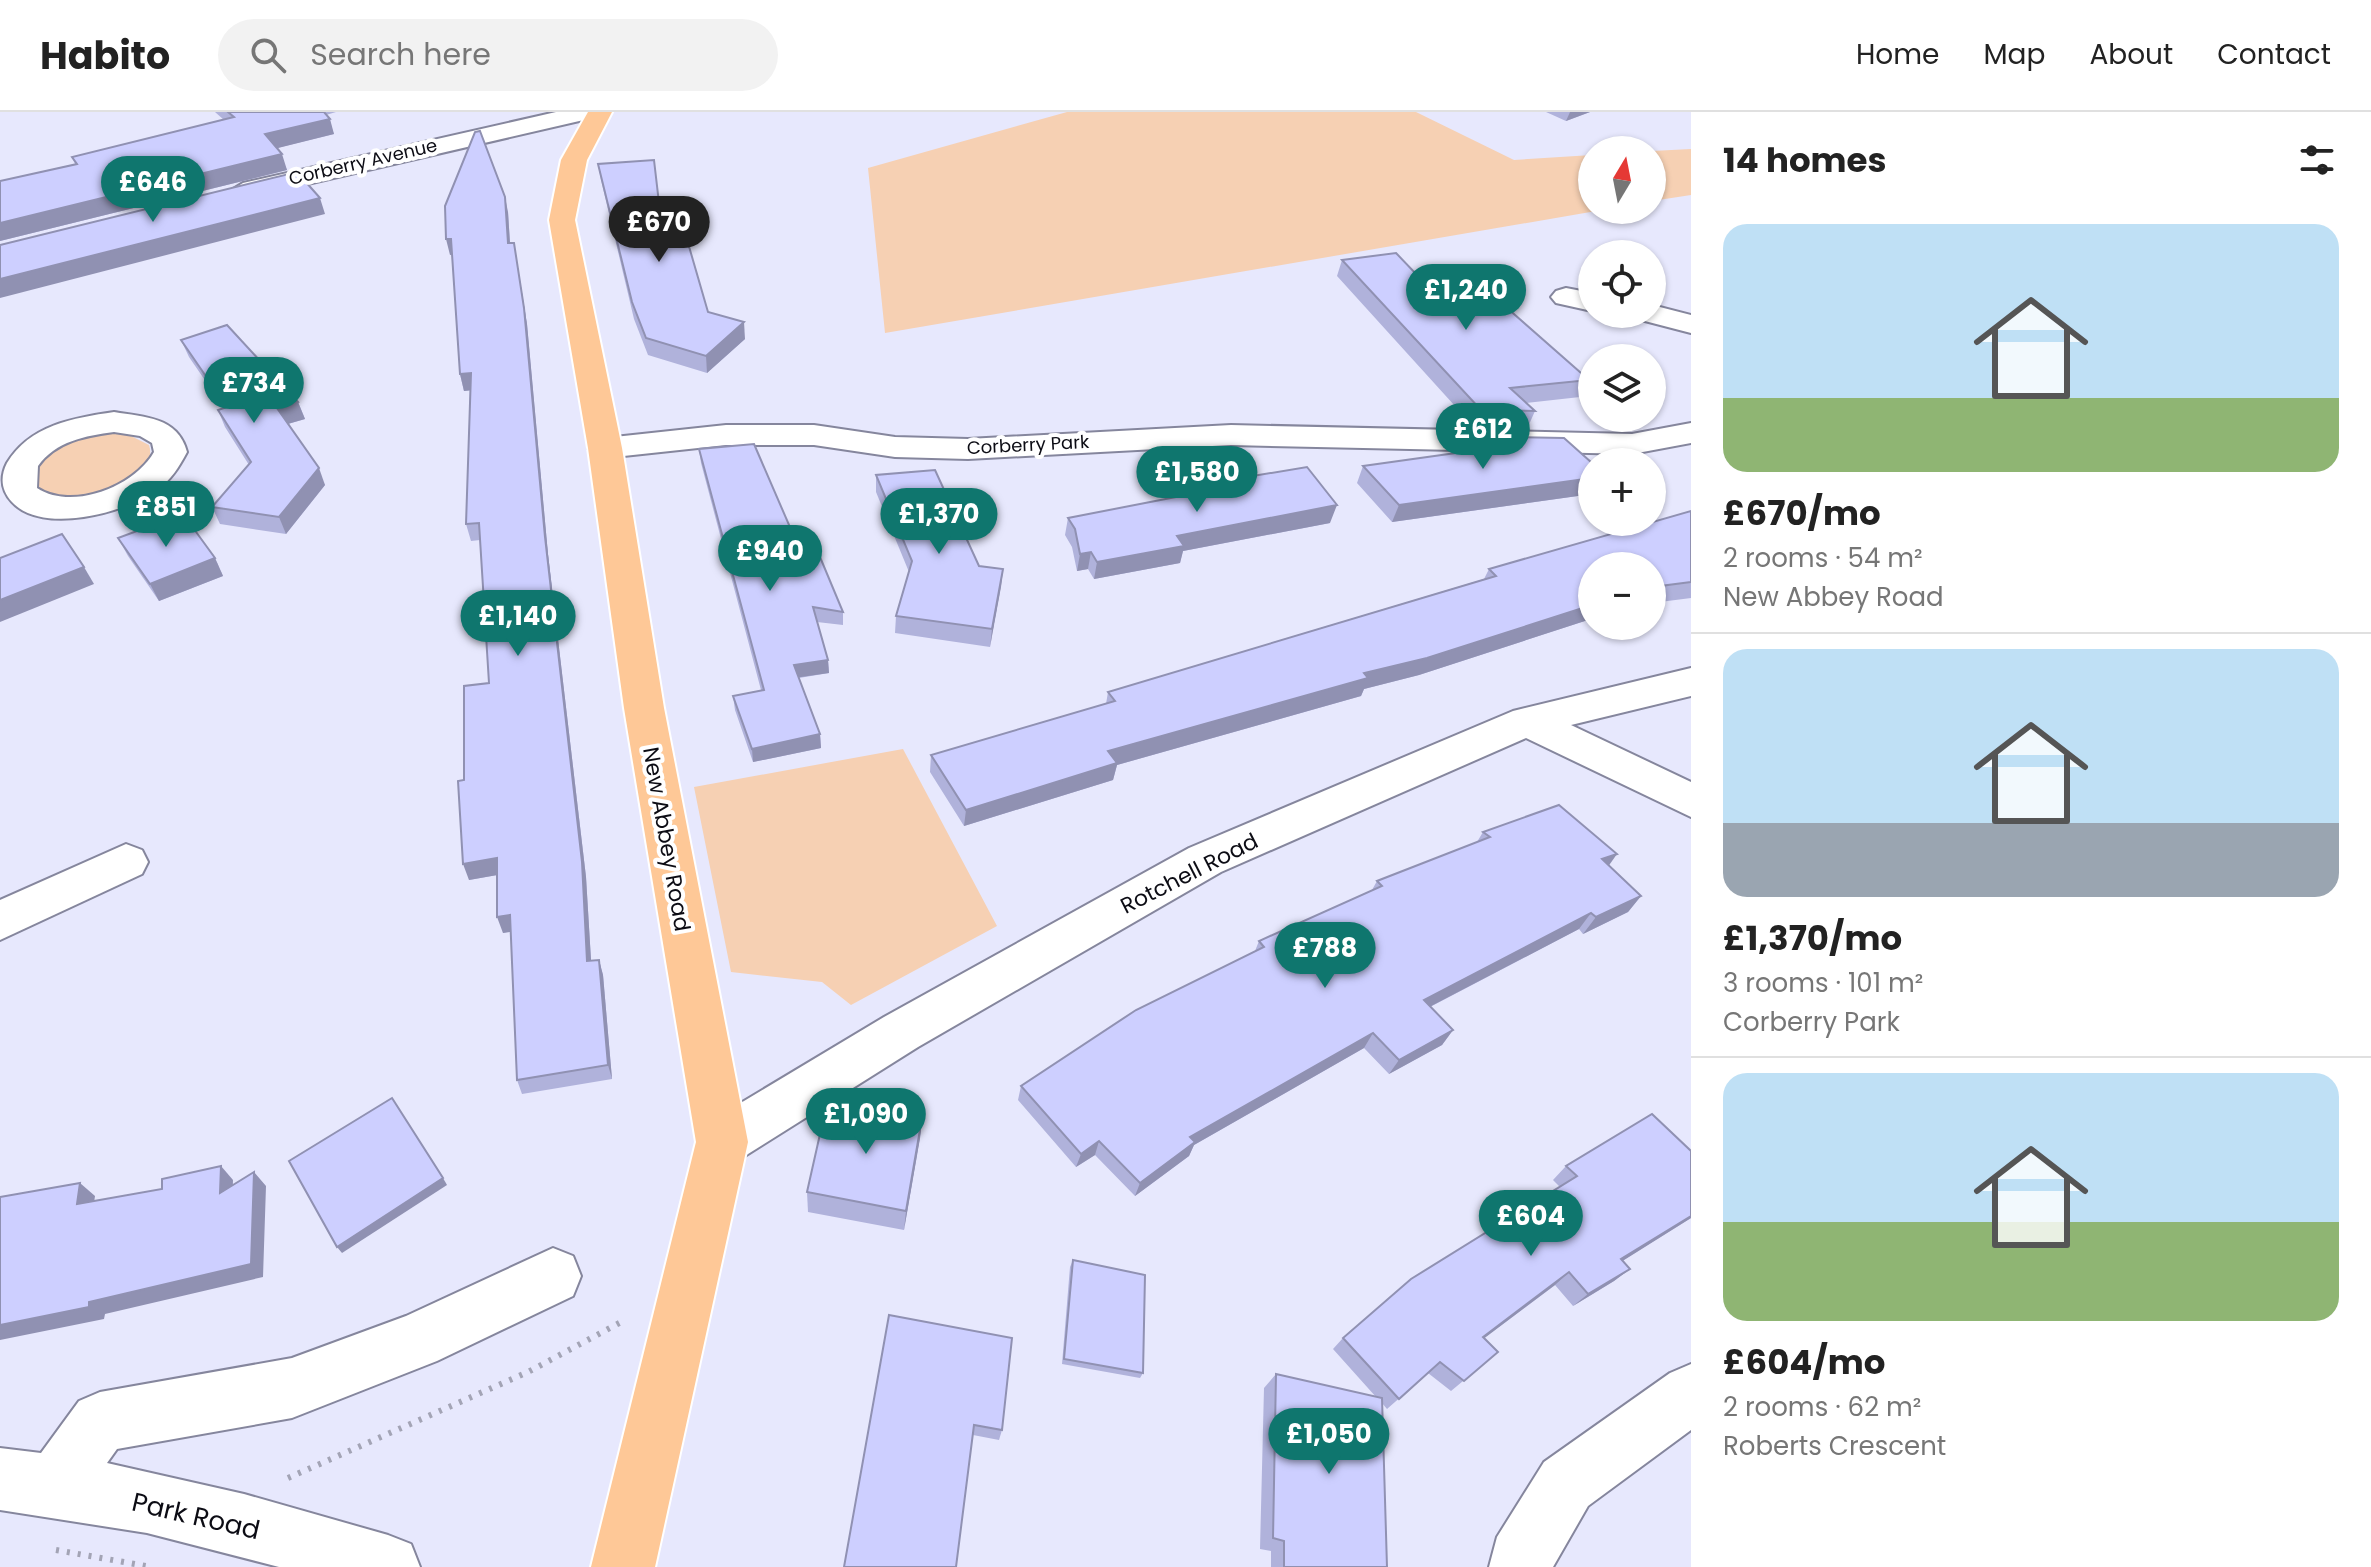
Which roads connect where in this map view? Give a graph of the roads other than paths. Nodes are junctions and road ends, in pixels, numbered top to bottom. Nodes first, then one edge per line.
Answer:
1 (588, 112) edge
2 (600, 112) edge
3 (221, 196) edge
4 (1691, 433) edge
5 (605, 448) junction
6 (1691, 682) edge
7 (1527, 721) junction
8 (1691, 801) edge
9 (126, 862) dead end
10 (0, 921) edge
11 (722, 1142) junction
12 (553, 1276) dead end
13 (1691, 1394) edge
14 (28, 1481) edge
15 (388, 1567) edge
16 (623, 1567) edge
17 (1521, 1567) edge

1 - 3 street, Corberry Avenue
2 - 5 main road, New Abbey Road
4 - 5 street, Corberry Park
5 - 11 main road, New Abbey Road
6 - 7 street, Rotchell Road
7 - 8 street
7 - 11 street, Rotchell Road
9 - 10 street
11 - 16 main road, New Abbey Road
12 - 14 street
13 - 17 street
14 - 15 street, Park Road

